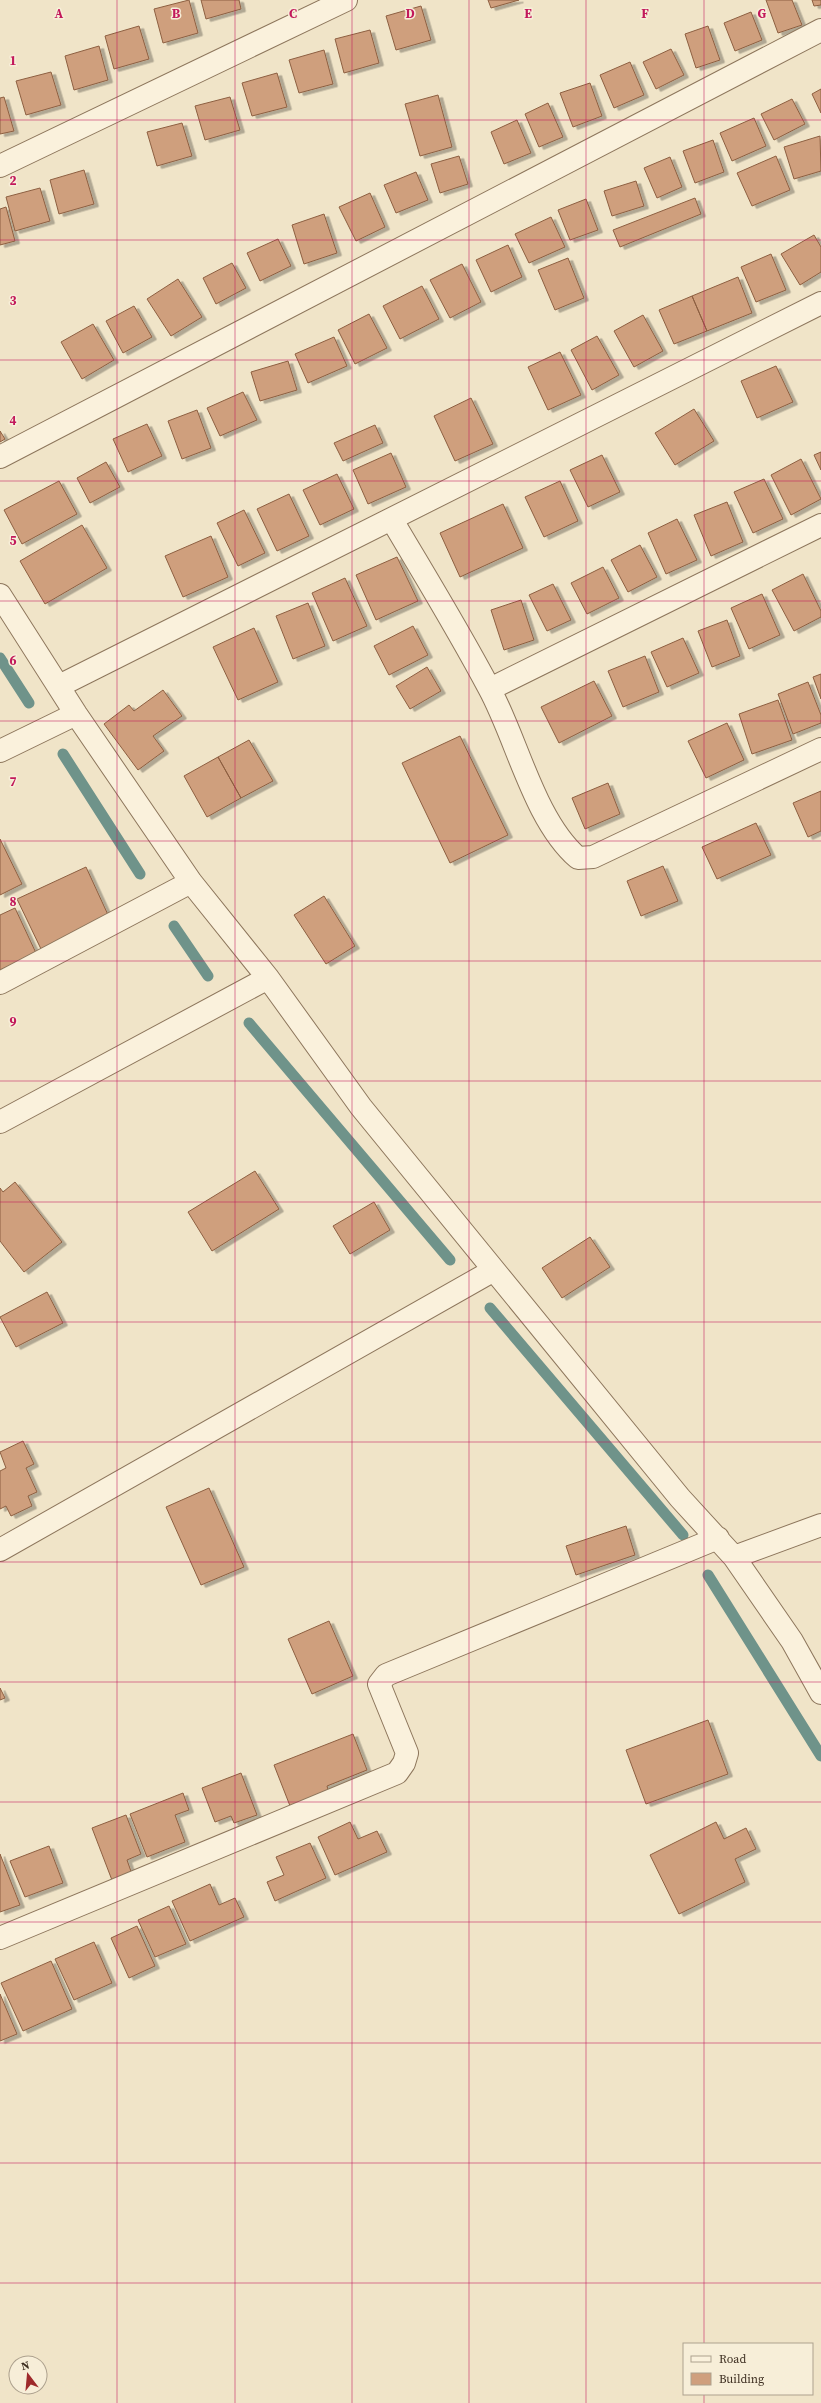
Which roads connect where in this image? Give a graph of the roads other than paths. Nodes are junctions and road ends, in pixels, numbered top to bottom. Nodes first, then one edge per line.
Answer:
1 (346, 0) edge
2 (821, 30) edge
3 (0, 166) edge
4 (821, 303) edge
5 (0, 458) edge
6 (392, 520) junction
7 (821, 525) edge
8 (0, 595) edge
9 (59, 686) junction
10 (490, 688) junction
11 (76, 714) junction
12 (821, 750) edge
13 (0, 751) edge
14 (191, 882) junction
15 (268, 978) junction
16 (0, 983) edge
17 (0, 1122) edge
18 (494, 1270) junction
19 (821, 1525) edge
20 (718, 1538) junction
21 (0, 1550) edge
22 (734, 1557) junction
23 (821, 1693) edge
24 (0, 1938) edge

1 - 3 street
2 - 5 street
4 - 6 street
6 - 9 street
6 - 10 street
7 - 10 street
8 - 9 street
9 - 11 street
10 - 12 street
11 - 13 street
11 - 14 street
14 - 15 street
14 - 16 street
15 - 17 street
15 - 18 street
18 - 20 street
18 - 21 street
19 - 22 street
20 - 22 street
20 - 24 street
22 - 23 street

